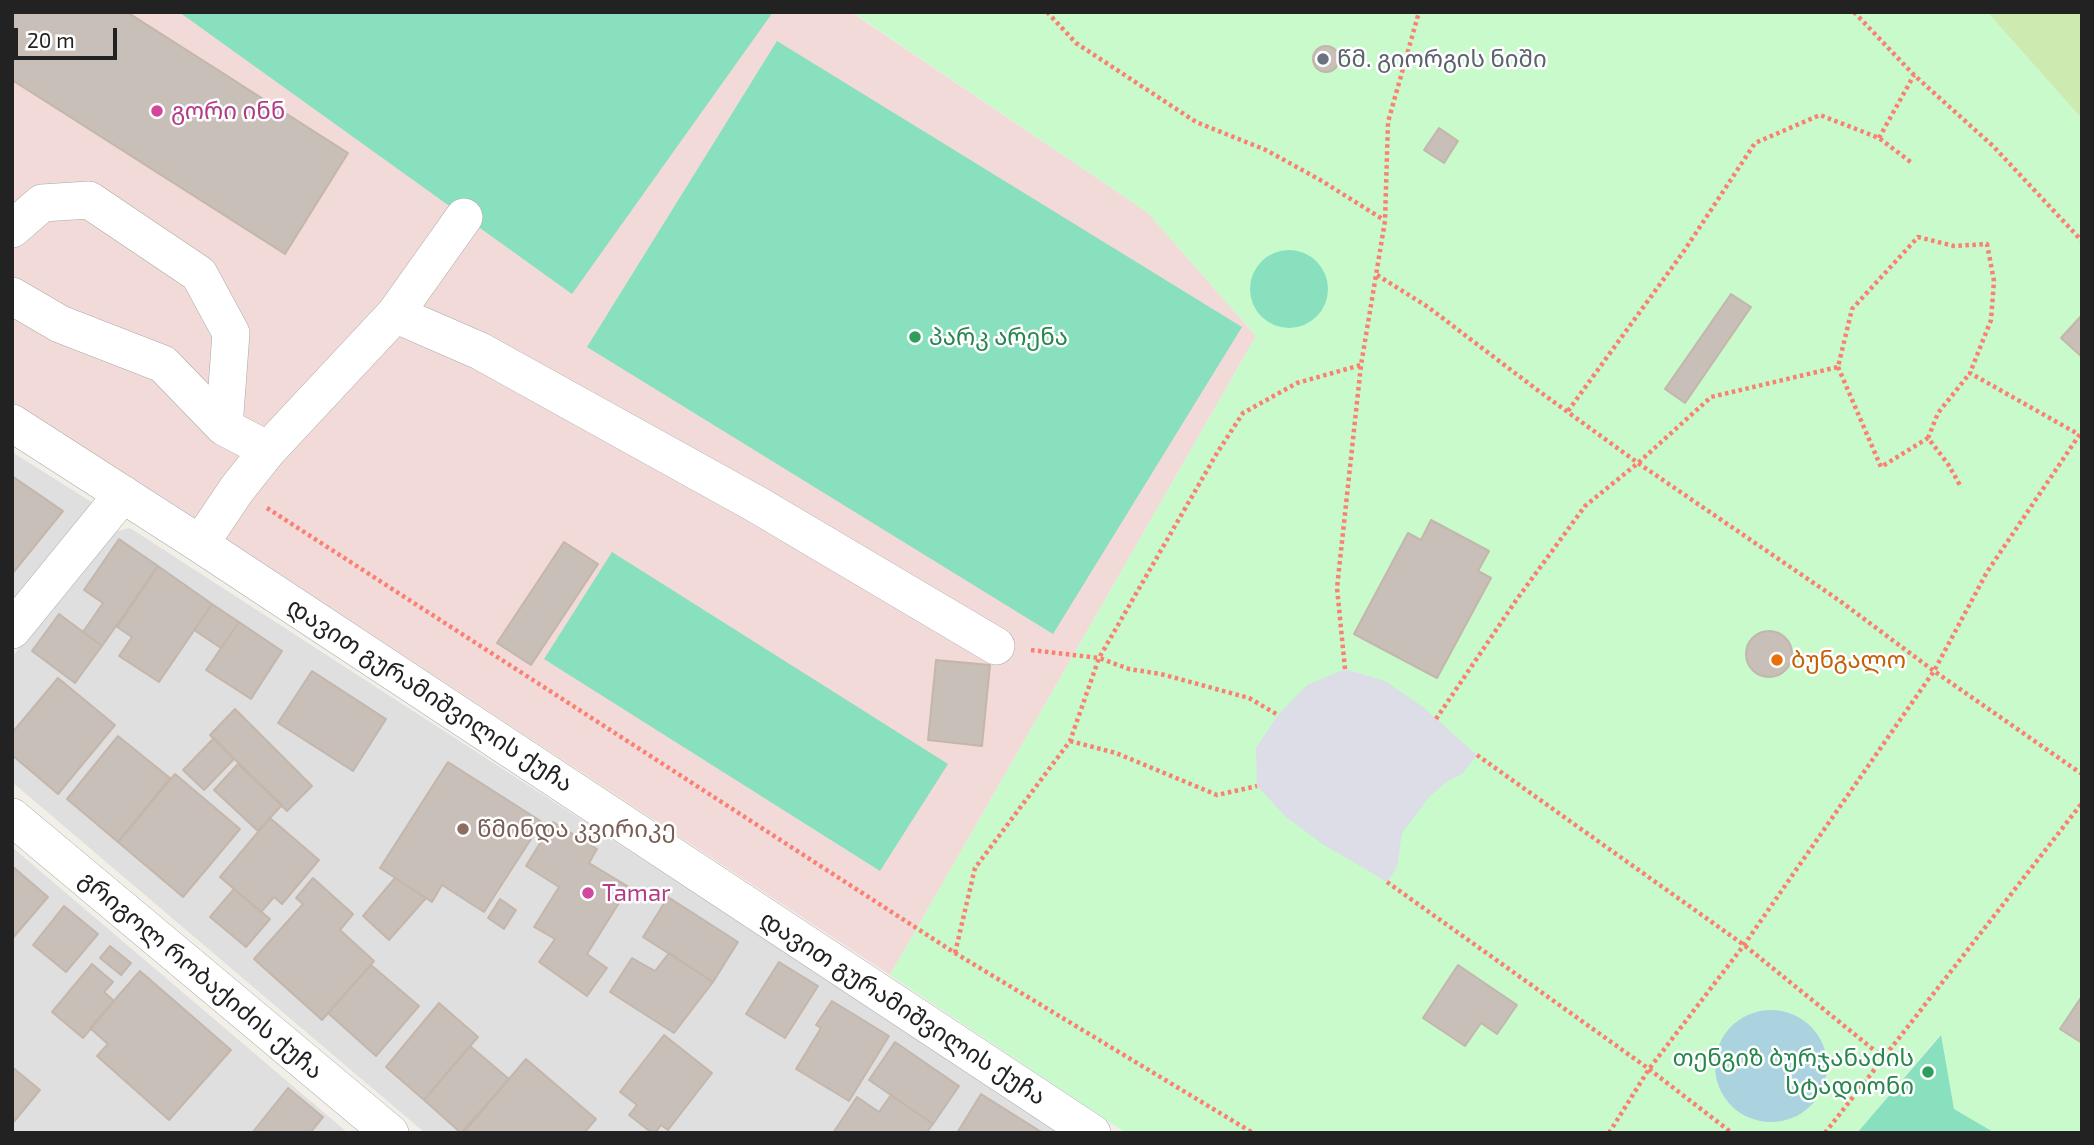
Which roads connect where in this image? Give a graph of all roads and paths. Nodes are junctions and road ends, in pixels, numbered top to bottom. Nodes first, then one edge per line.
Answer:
1 (1047, 12) edge
2 (1419, 12) edge
3 (1854, 12) edge
4 (1914, 75) junction
5 (1879, 138) junction
6 (1912, 163) dead end
7 (464, 216) dead end
8 (1385, 221) junction
9 (12, 229) edge
10 (2082, 241) edge
11 (1377, 275) junction
12 (12, 296) edge
13 (395, 314) junction
14 (1361, 365) junction
15 (1838, 368) junction
16 (1970, 373) junction
17 (1568, 411) junction
18 (12, 423) edge
19 (224, 427) junction
20 (2080, 433) edge
21 (1928, 438) junction
22 (268, 450) junction
23 (1638, 463) junction
24 (1961, 487) dead end
25 (237, 489) junction
26 (123, 494) junction
27 (200, 544) junction
28 (12, 630) edge
29 (996, 646) joint
30 (1099, 658) junction
31 (1345, 669) dead end
32 (1934, 671) junction
33 (1278, 715) dead end
34 (1436, 719) dead end
35 (1070, 741) junction
36 (1476, 755) dead end
37 (2082, 774) edge
38 (1257, 786) dead end
39 (2082, 803) edge
40 (12, 817) edge
41 (1387, 882) dead end
42 (1744, 945) junction
43 (955, 953) junction
44 (1884, 1058) junction
45 (1649, 1069) junction
46 (390, 1133) edge
47 (1091, 1133) edge
48 (1253, 1133) edge
49 (1609, 1133) edge
50 (1732, 1133) edge
51 (1825, 1133) edge

1 - 8 path
2 - 8 path
3 - 4 path
4 - 5 path
4 - 10 path
5 - 6 path
5 - 17 path
7 - 13 street
8 - 11 path
9 - 19 street
11 - 14 path
11 - 17 path
12 - 19 street
13 - 22 street
13 - 29 street
14 - 30 path
14 - 31 path
15 - 16 path
15 - 21 path
15 - 23 path
16 - 20 path
16 - 21 path
17 - 23 path
18 - 26 street, დავით გურამიშვილის ქუჩა
19 - 22 street
20 - 32 path
21 - 24 path
22 - 25 street
23 - 32 path
23 - 34 path
25 - 27 street
25 - 43 path
26 - 27 street, დავით გურამიშვილის ქუჩა
26 - 28 street
27 - 47 street, დავით გურამიშვილის ქუჩა
29 - 30 path
30 - 33 path
30 - 35 path
32 - 37 path
32 - 42 path
35 - 38 path
35 - 43 path
36 - 42 path
39 - 44 path
40 - 46 street, გრიგოლ რობაქიძის ქუჩა
41 - 45 path
42 - 44 path
42 - 45 path
43 - 48 path
44 - 51 path
45 - 49 path
45 - 50 path

